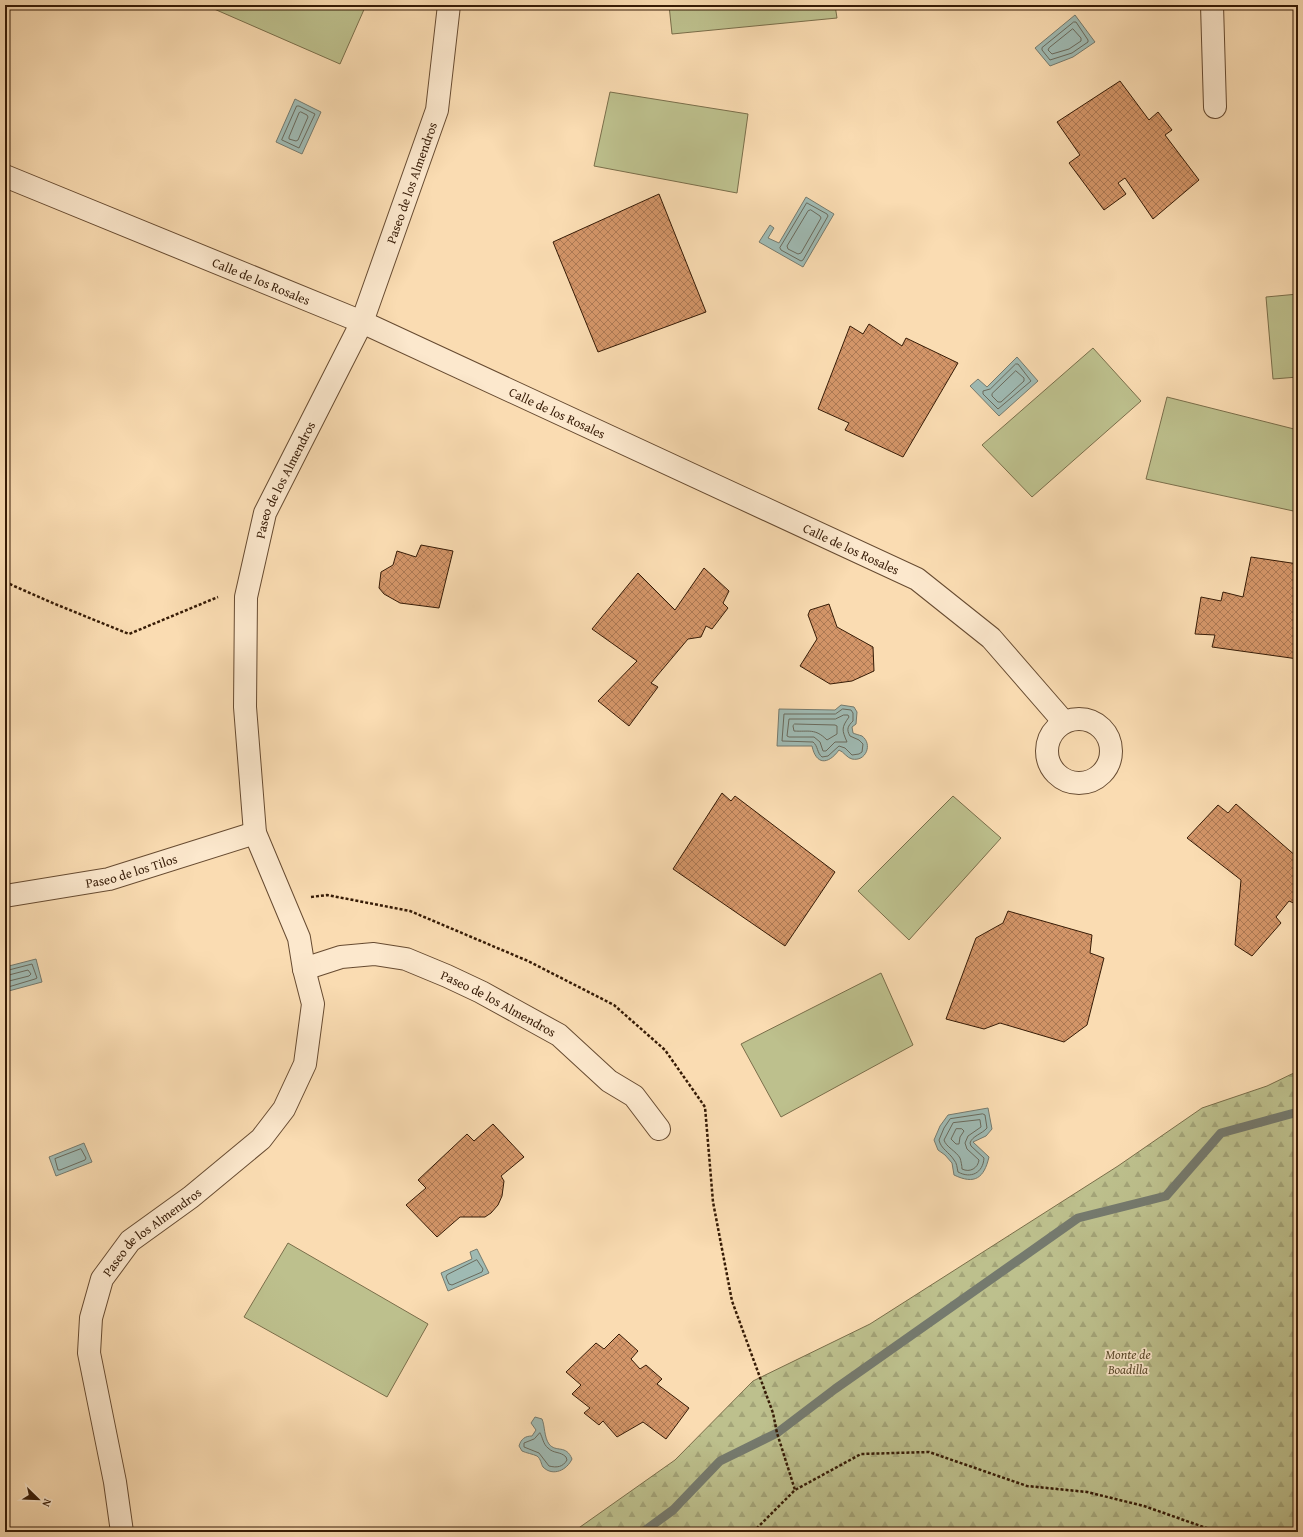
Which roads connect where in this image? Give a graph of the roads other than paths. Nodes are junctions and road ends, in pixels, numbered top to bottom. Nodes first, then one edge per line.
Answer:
1 (449, 5) edge
2 (1212, 5) edge
3 (1215, 107) dead end
4 (5, 176) edge
5 (362, 322) junction
6 (1064, 722) dead end
7 (255, 832) junction
8 (5, 896) edge
9 (304, 969) junction
10 (659, 1129) dead end
11 (122, 1532) edge

1 - 5 street, Paseo de los Almendros
2 - 3 street
4 - 5 street, Calle de los Rosales
5 - 6 street, Calle de los Rosales
5 - 7 street, Paseo de los Almendros
7 - 8 street, Paseo de los Tilos
7 - 9 street, Paseo de los Almendros
9 - 10 street, Paseo de los Almendros
9 - 11 street, Paseo de los Almendros

